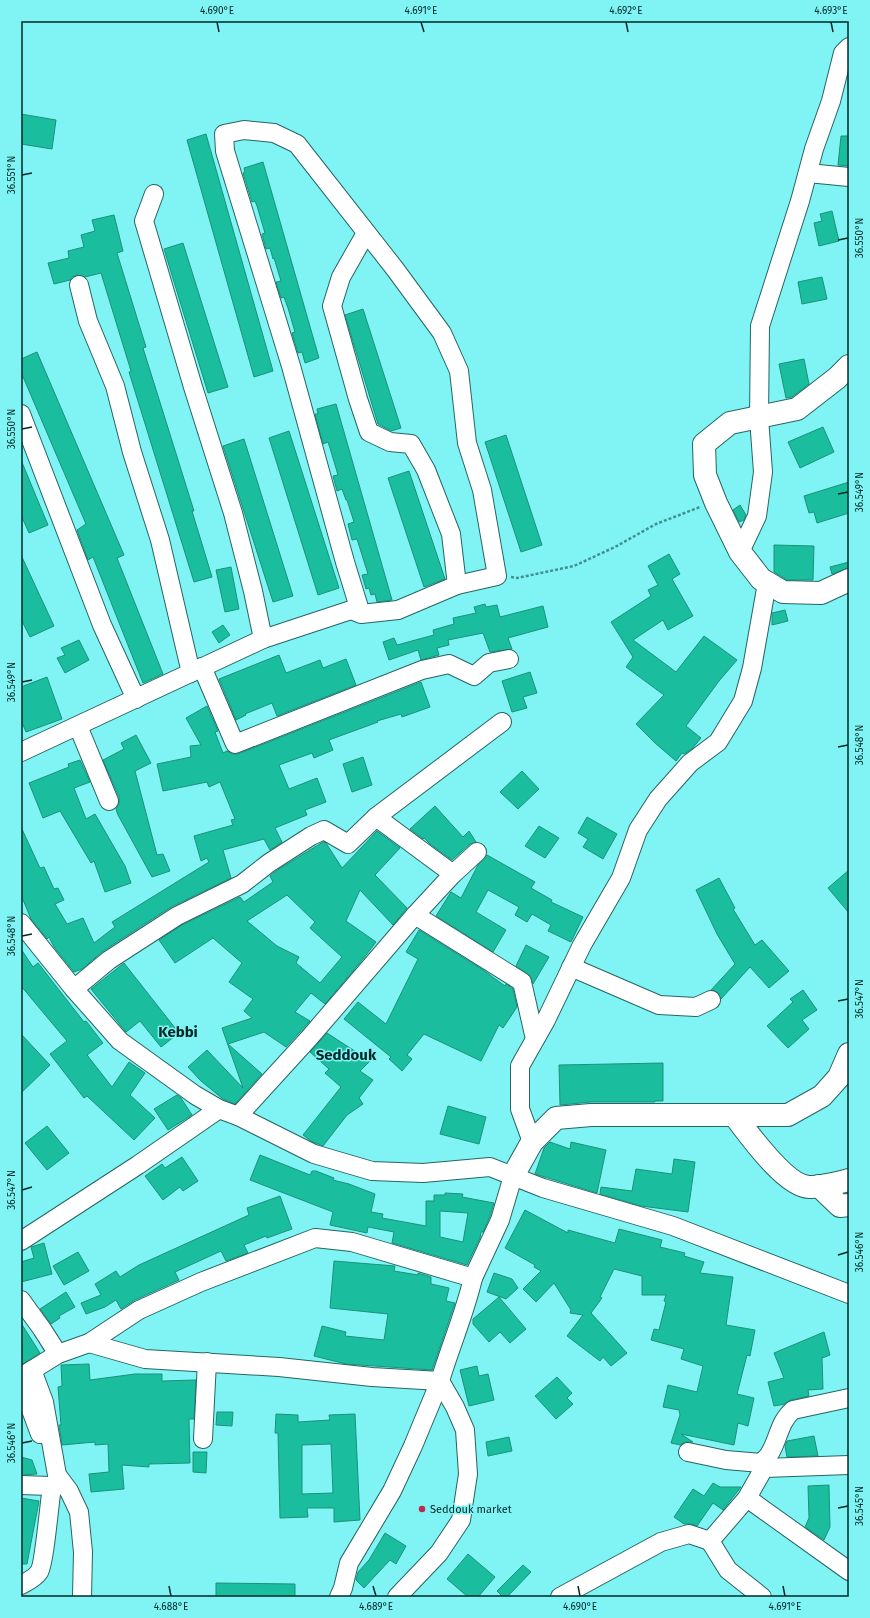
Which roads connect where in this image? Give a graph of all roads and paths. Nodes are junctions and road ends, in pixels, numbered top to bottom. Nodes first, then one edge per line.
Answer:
1 (849, 47) edge
2 (808, 173) junction
3 (849, 177) edge
4 (154, 194) dead end
5 (366, 233) junction
6 (79, 285) dead end
7 (849, 366) edge
8 (21, 414) edge
9 (759, 418) junction
10 (691, 509) dead end
11 (740, 552) junction
12 (496, 576) junction
13 (849, 580) edge
14 (767, 583) junction
15 (457, 585) junction
16 (361, 614) junction
17 (263, 639) junction
18 (509, 659) dead end
19 (196, 670) junction
20 (136, 699) junction
21 (502, 722) dead end
22 (78, 726) junction
23 (21, 752) edge
24 (109, 801) dead end
25 (376, 817) junction
26 (477, 852) dead end
27 (453, 874) junction
28 (415, 914) junction
29 (21, 923) edge
30 (571, 968) junction
31 (74, 989) junction
32 (711, 1000) dead end
33 (535, 1038) junction
34 (849, 1054) edge
35 (219, 1109) junction
36 (734, 1115) junction
37 (238, 1116) junction
38 (532, 1142) junction
39 (513, 1176) junction
40 (849, 1180) edge
41 (819, 1186) junction
42 (849, 1205) edge
43 (21, 1240) edge
44 (472, 1278) junction
45 (849, 1294) edge
46 (21, 1300) edge
47 (89, 1343) junction
48 (58, 1354) junction
49 (207, 1362) junction
50 (25, 1376) edge
51 (440, 1381) junction
52 (849, 1398) edge
53 (203, 1439) dead end
54 (688, 1452) dead end
55 (762, 1465) junction
56 (849, 1465) edge
57 (21, 1485) edge
58 (50, 1486) junction
59 (747, 1498) junction
60 (710, 1541) junction
61 (849, 1571) edge
62 (21, 1585) edge
63 (82, 1597) edge
64 (339, 1597) edge
65 (397, 1597) edge
66 (560, 1597) edge
67 (762, 1597) edge

1 - 2 street
2 - 3 street
2 - 9 street
4 - 17 street
5 - 12 street
5 - 15 street
5 - 16 street
6 - 19 street
7 - 9 street
8 - 20 street
9 - 11 street
9 - 11 street
10 - 12 path
11 - 14 street
12 - 15 street
13 - 14 street
14 - 30 street
15 - 16 street
16 - 17 street
17 - 19 street
18 - 19 street
19 - 20 street
20 - 22 street
21 - 25 street
22 - 23 street
22 - 24 street
25 - 27 street
25 - 31 street
26 - 27 street
27 - 28 street
28 - 33 street
28 - 37 street
29 - 31 street
30 - 32 street
30 - 33 street
31 - 35 street
33 - 38 street
34 - 36 street
35 - 37 street
35 - 43 street
36 - 38 street
36 - 41 street
37 - 39 street
38 - 39 street
39 - 44 street
39 - 45 street
40 - 41 street
41 - 42 street
44 - 47 street
44 - 51 street
46 - 48 street
47 - 48 street
47 - 49 street
48 - 50 street
49 - 51 street
49 - 53 street
50 - 58 street
50 - 63 street
51 - 64 street
51 - 65 street
52 - 55 street
54 - 55 street
55 - 56 street
55 - 59 street
57 - 58 street
58 - 62 street
59 - 60 street
59 - 61 street
60 - 66 street
60 - 67 street

